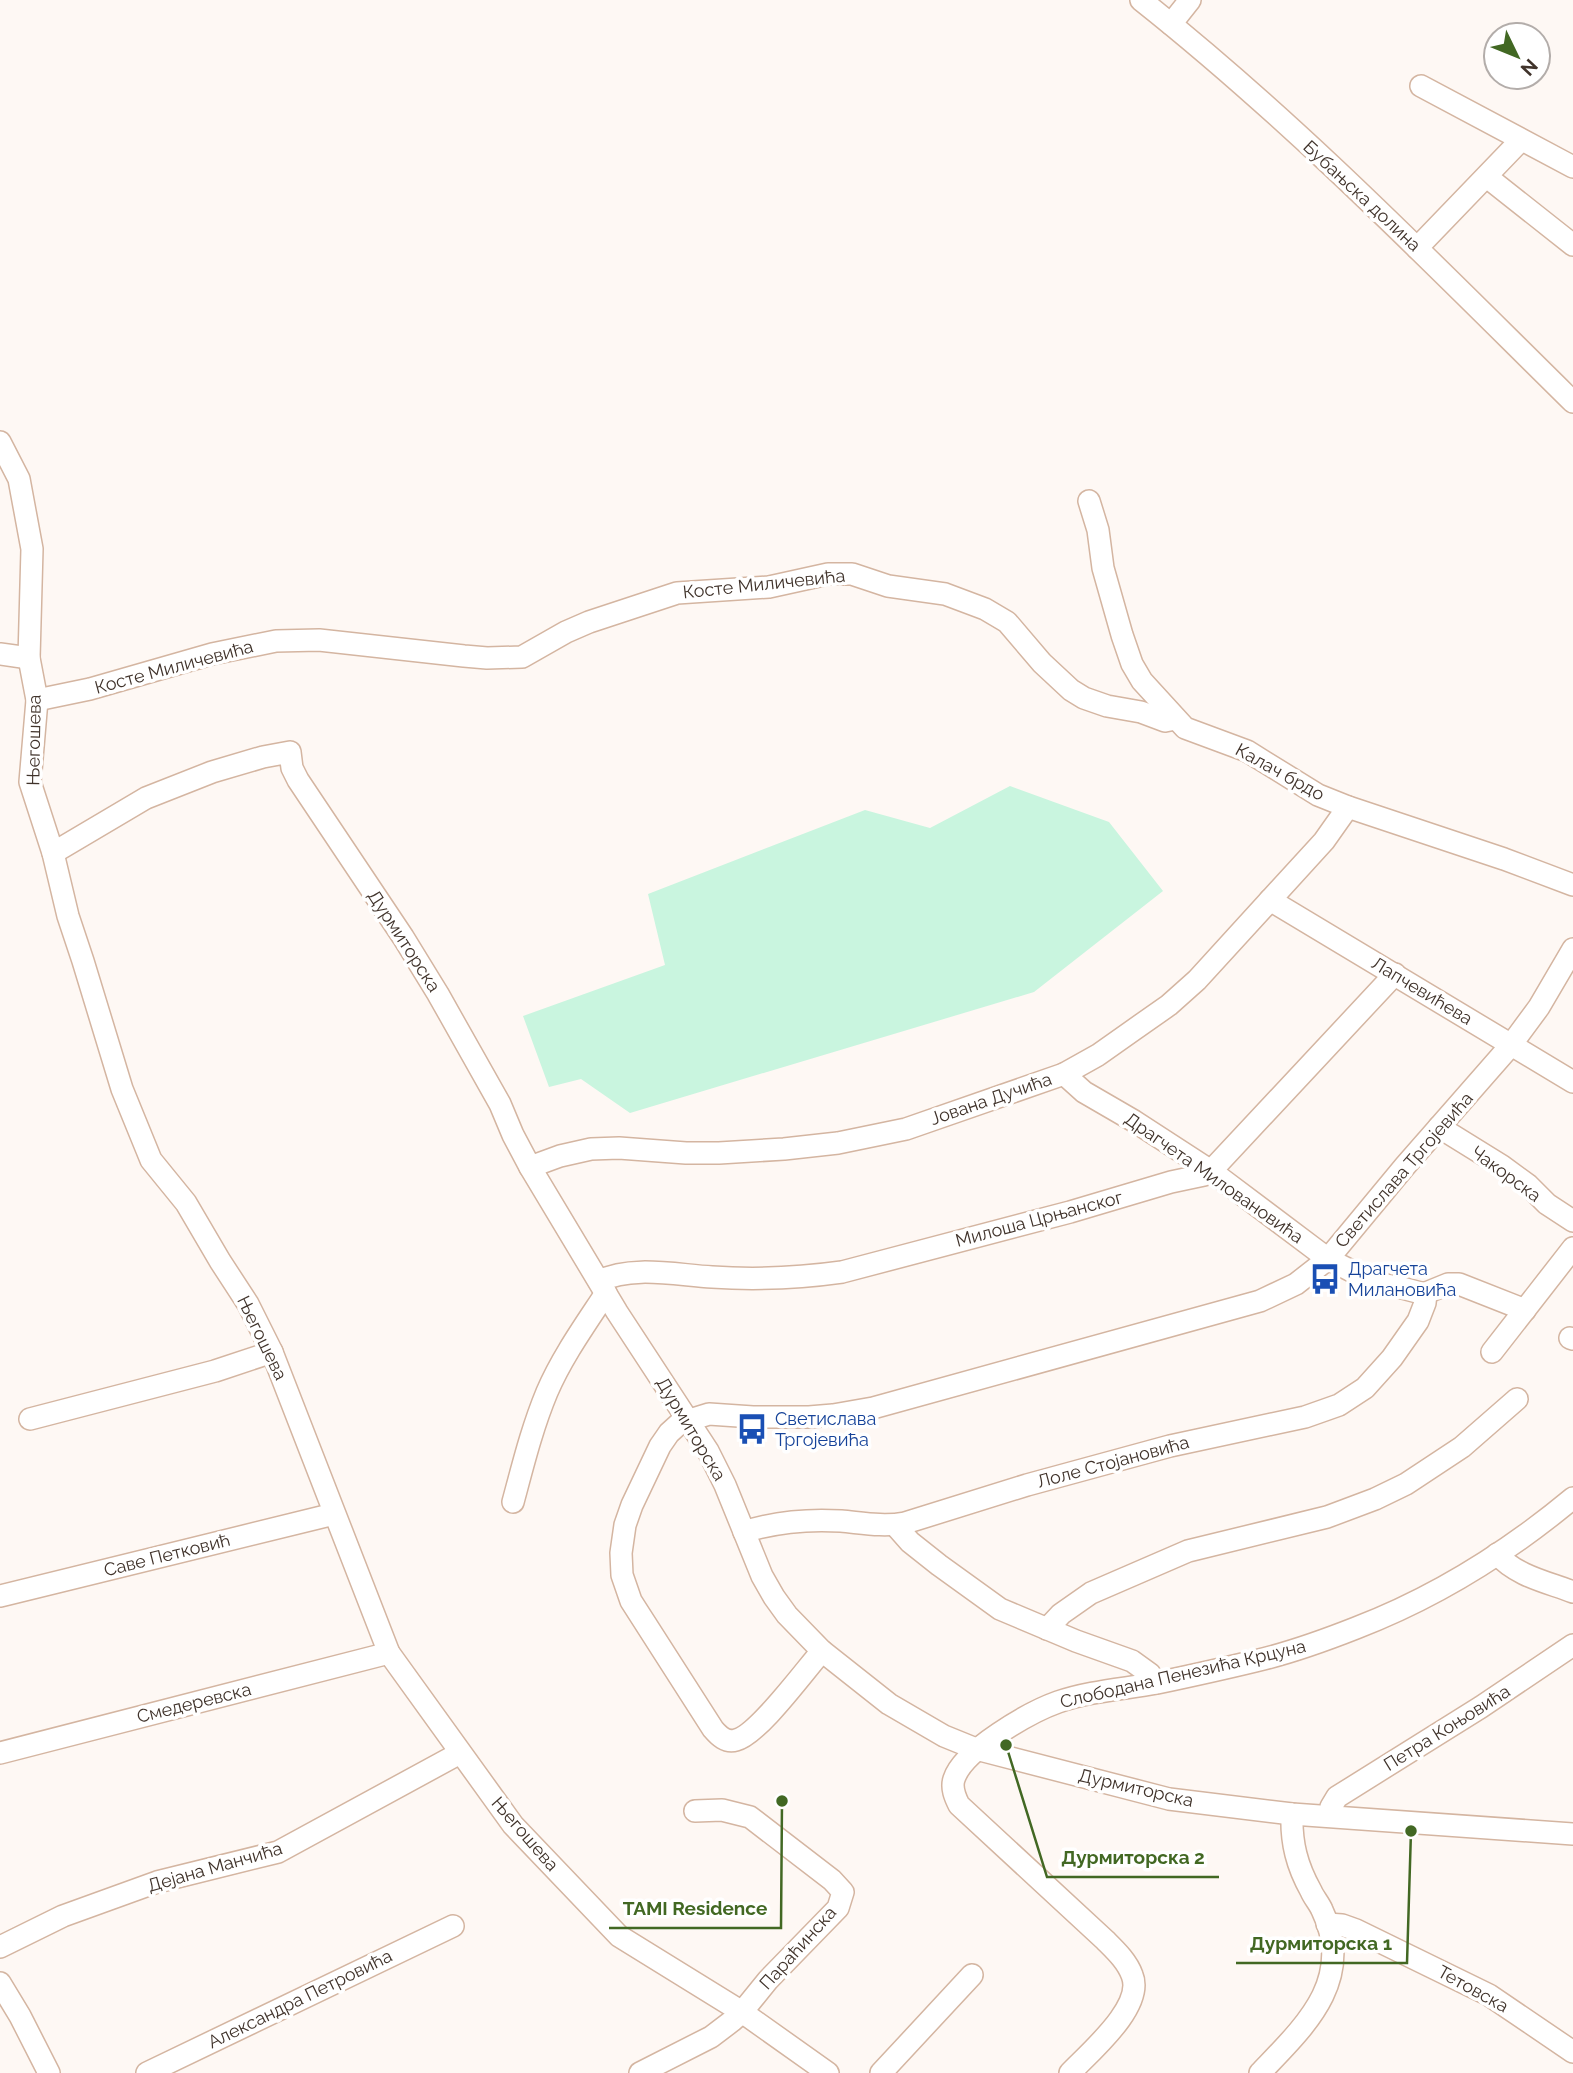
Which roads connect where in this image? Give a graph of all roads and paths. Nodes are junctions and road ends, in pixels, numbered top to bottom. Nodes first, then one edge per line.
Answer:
1 (1141, 0) edge
2 (1189, 0) edge
3 (1171, 24) junction
4 (1421, 86) dead end
5 (1521, 140) junction
6 (1573, 167) edge
7 (1487, 177) junction
8 (1573, 245) edge
9 (1417, 248) junction
10 (1573, 402) edge
11 (0, 442) edge
12 (1089, 501) dead end
13 (0, 654) edge
14 (30, 658) junction
15 (37, 700) junction
16 (1175, 719) junction
17 (1348, 807) junction
18 (53, 853) junction
19 (1573, 885) edge
20 (1270, 900) junction
21 (1573, 949) edge
22 (1395, 974) junction
23 (1511, 1045) junction
24 (1064, 1073) junction
25 (1573, 1082) edge
26 (1439, 1127) junction
27 (530, 1167) junction
28 (1211, 1171) junction
29 (1573, 1221) edge
30 (1573, 1248) edge
31 (1328, 1259) junction
32 (603, 1287) junction
33 (1426, 1293) junction
34 (1525, 1310) junction
35 (272, 1352) junction
36 (1492, 1352) dead end
37 (1517, 1399) dead end
38 (30, 1419) dead end
39 (689, 1420) junction
40 (1573, 1498) edge
41 (513, 1502) dead end
42 (334, 1514) junction
43 (895, 1525) junction
44 (744, 1532) junction
45 (1497, 1554) junction
46 (1573, 1592) edge
47 (0, 1596) edge
48 (1047, 1629) junction
49 (1573, 1645) edge
50 (822, 1651) junction
51 (388, 1653) junction
52 (1156, 1683) junction
53 (976, 1749) junction
54 (0, 1753) edge
55 (460, 1753) junction
56 (695, 1811) dead end
57 (1292, 1814) junction
58 (1330, 1816) junction
59 (1573, 1834) edge
60 (1327, 1924) junction
61 (453, 1926) dead end
62 (0, 1947) edge
63 (972, 1975) dead end
64 (0, 1983) edge
65 (742, 2012) junction
66 (1573, 2052) edge
67 (1273, 2069) edge
68 (49, 2073) edge
69 (147, 2073) edge
70 (640, 2073) edge
71 (828, 2073) edge
72 (881, 2073) edge
73 (1070, 2073) edge

1 - 3 street, Бубањска долина
2 - 3 street
3 - 9 street, Бубањска долина
4 - 5 street
5 - 6 street
5 - 7 street
7 - 8 street
7 - 9 street
9 - 10 street, Бубањска долина
11 - 14 street, Његошева
12 - 16 street, Калач брдо
13 - 14 street
14 - 15 street, Његошева
15 - 16 street, Косте Миличевића
15 - 18 street, Његошева
16 - 17 street, Калач брдо
17 - 19 street, Калач брдо
17 - 20 street, Јована Дучића
18 - 27 street, Дурмиторска
18 - 35 street, Његошева
20 - 22 street, Лапчевићева
20 - 24 street, Јована Дучића
21 - 23 street, Светислава Тргојевића
22 - 23 street, Лапчевићева
22 - 28 street
23 - 25 street, Лапчевићева
23 - 26 street, Светислава Тргојевића
24 - 27 street, Јована Дучића
24 - 28 street, Драгчета Миловановића
26 - 29 street, Чакорска
26 - 31 street, Светислава Тргојевића
27 - 32 street, Дурмиторска
28 - 31 street, Драгчета Миловановића
28 - 32 street, Милоша Црњанског
30 - 34 street
31 - 33 street, Драгчета Миловановића
31 - 39 street, Светислава Тргојевића
32 - 39 street, Дурмиторска
32 - 41 street
33 - 34 street, Драгчета Миловановића
33 - 43 street, Лоле Стојановића
34 - 36 street
35 - 38 street
35 - 42 street, Његошева
37 - 48 street
39 - 44 street, Дурмиторска
39 - 50 street
40 - 45 street, Слободана Пенезића Крцуна
42 - 47 street, Саве Петковић
42 - 51 street, Његошева
43 - 44 street, Лоле Стојановића
43 - 48 street
44 - 50 street, Дурмиторска
45 - 46 street
45 - 52 street, Слободана Пенезића Крцуна
48 - 52 street
49 - 58 street, Петра Коњовића
50 - 53 street, Дурмиторска
51 - 54 street, Смедеревска
51 - 55 street, Његошева
52 - 53 street, Слободана Пенезића Крцуна
53 - 57 street, Дурмиторска
53 - 73 street
55 - 62 street, Дејана Манчића
55 - 65 street, Његошева
56 - 65 street, Параћинска
57 - 58 street, Дурмиторска
57 - 60 street
58 - 59 street, Дурмиторска
60 - 66 street, Тетовска
60 - 67 street
61 - 69 street, Александра Петровића
63 - 72 street
64 - 68 street
65 - 70 street, Параћинска
65 - 71 street, Његошева

